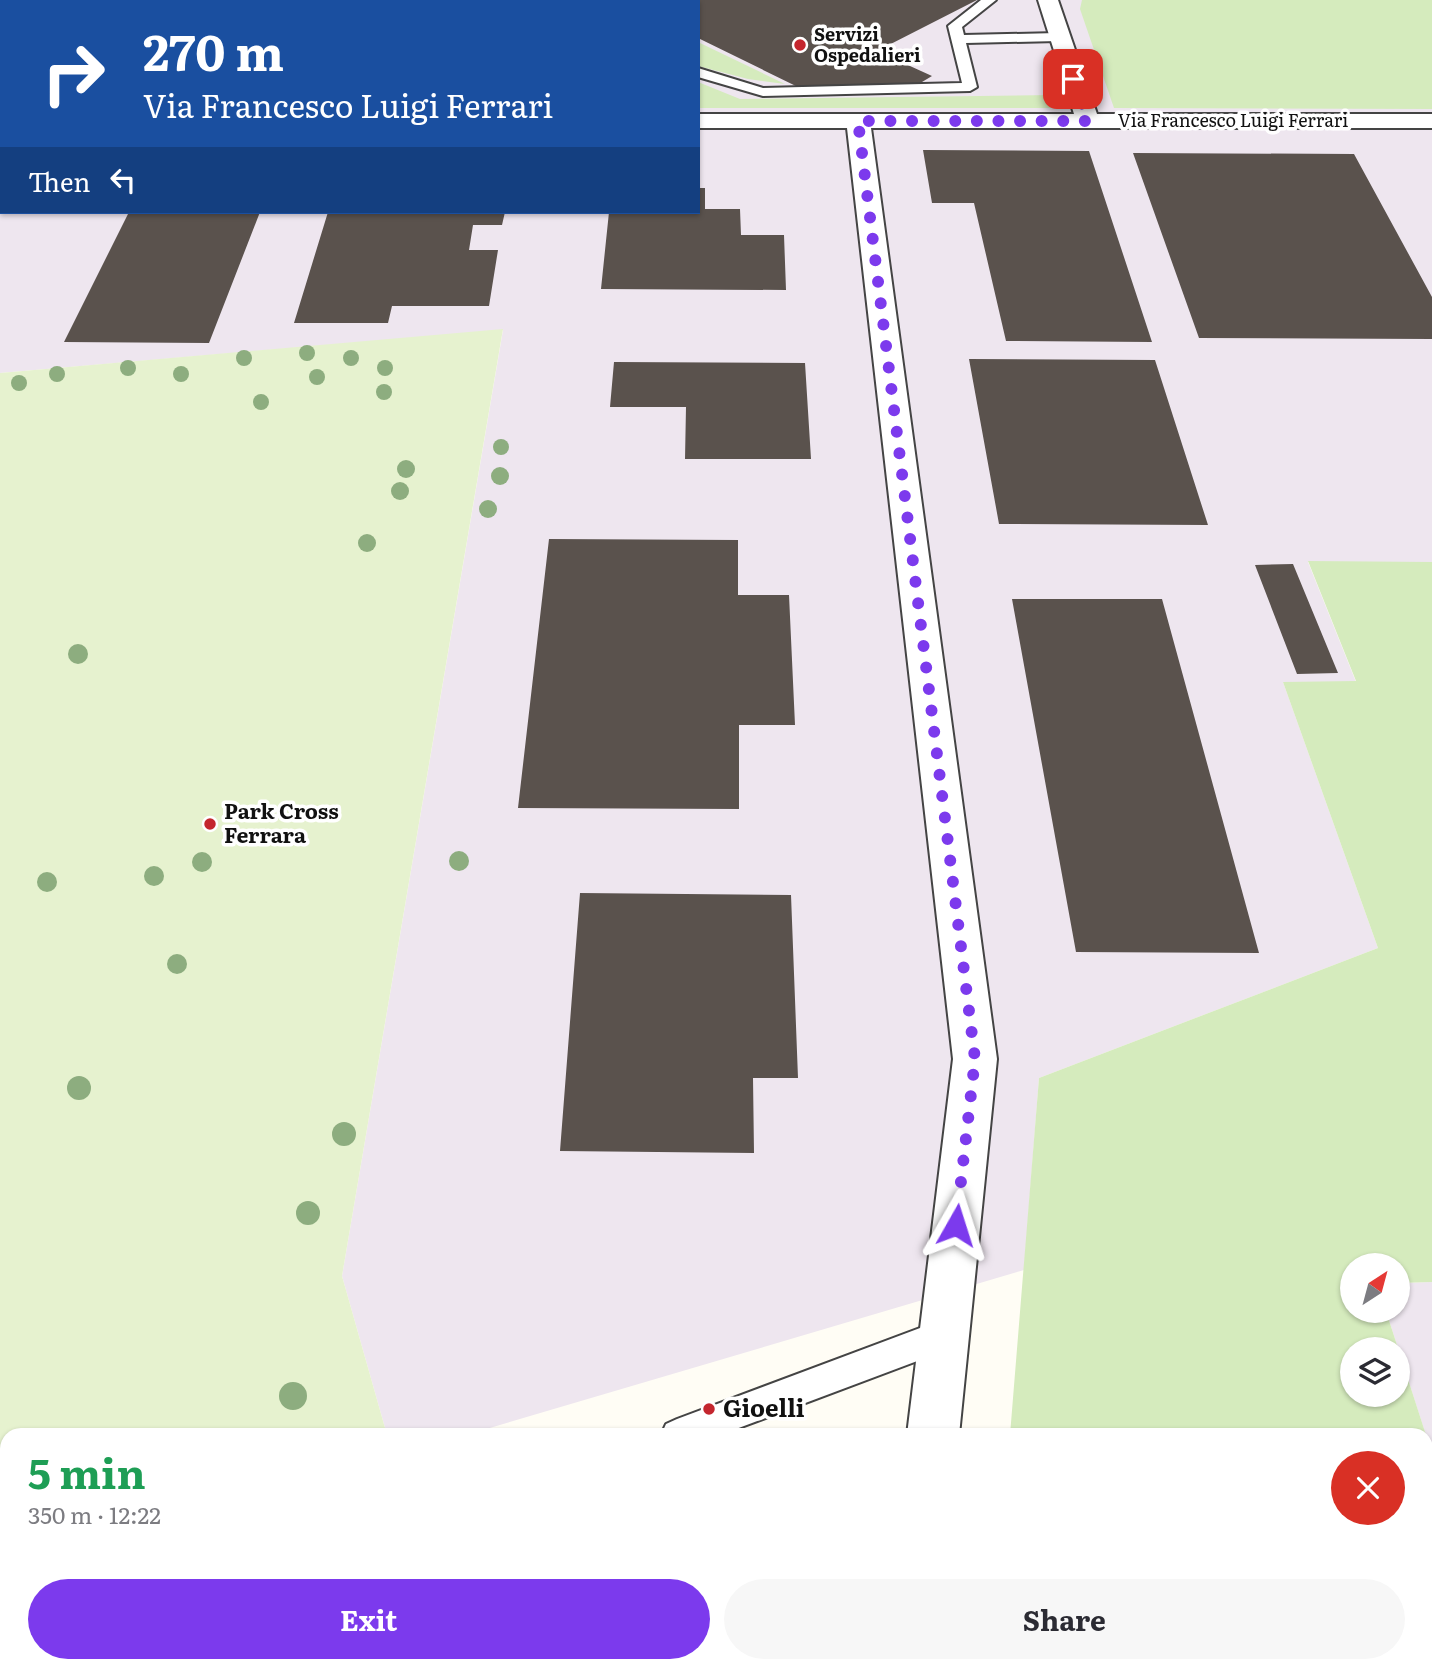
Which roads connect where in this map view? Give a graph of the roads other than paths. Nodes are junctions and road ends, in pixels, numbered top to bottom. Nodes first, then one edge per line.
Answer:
1 (989, 0) edge
2 (1048, 0) edge
3 (1058, 37) junction
4 (958, 39) junction
5 (700, 73) edge
6 (700, 121) edge
7 (858, 121) junction
8 (1088, 121) junction
9 (1432, 121) edge
10 (944, 1335) junction
11 (696, 1428) edge
12 (934, 1428) edge

1 - 4 lane
2 - 3 street
3 - 4 lane
3 - 8 street
4 - 5 lane
6 - 7 street, Via Francesco Luigi Ferrari
7 - 8 street, Via Francesco Luigi Ferrari
7 - 10 street
8 - 9 street, Via Francesco Luigi Ferrari
10 - 11 lane
10 - 12 street

